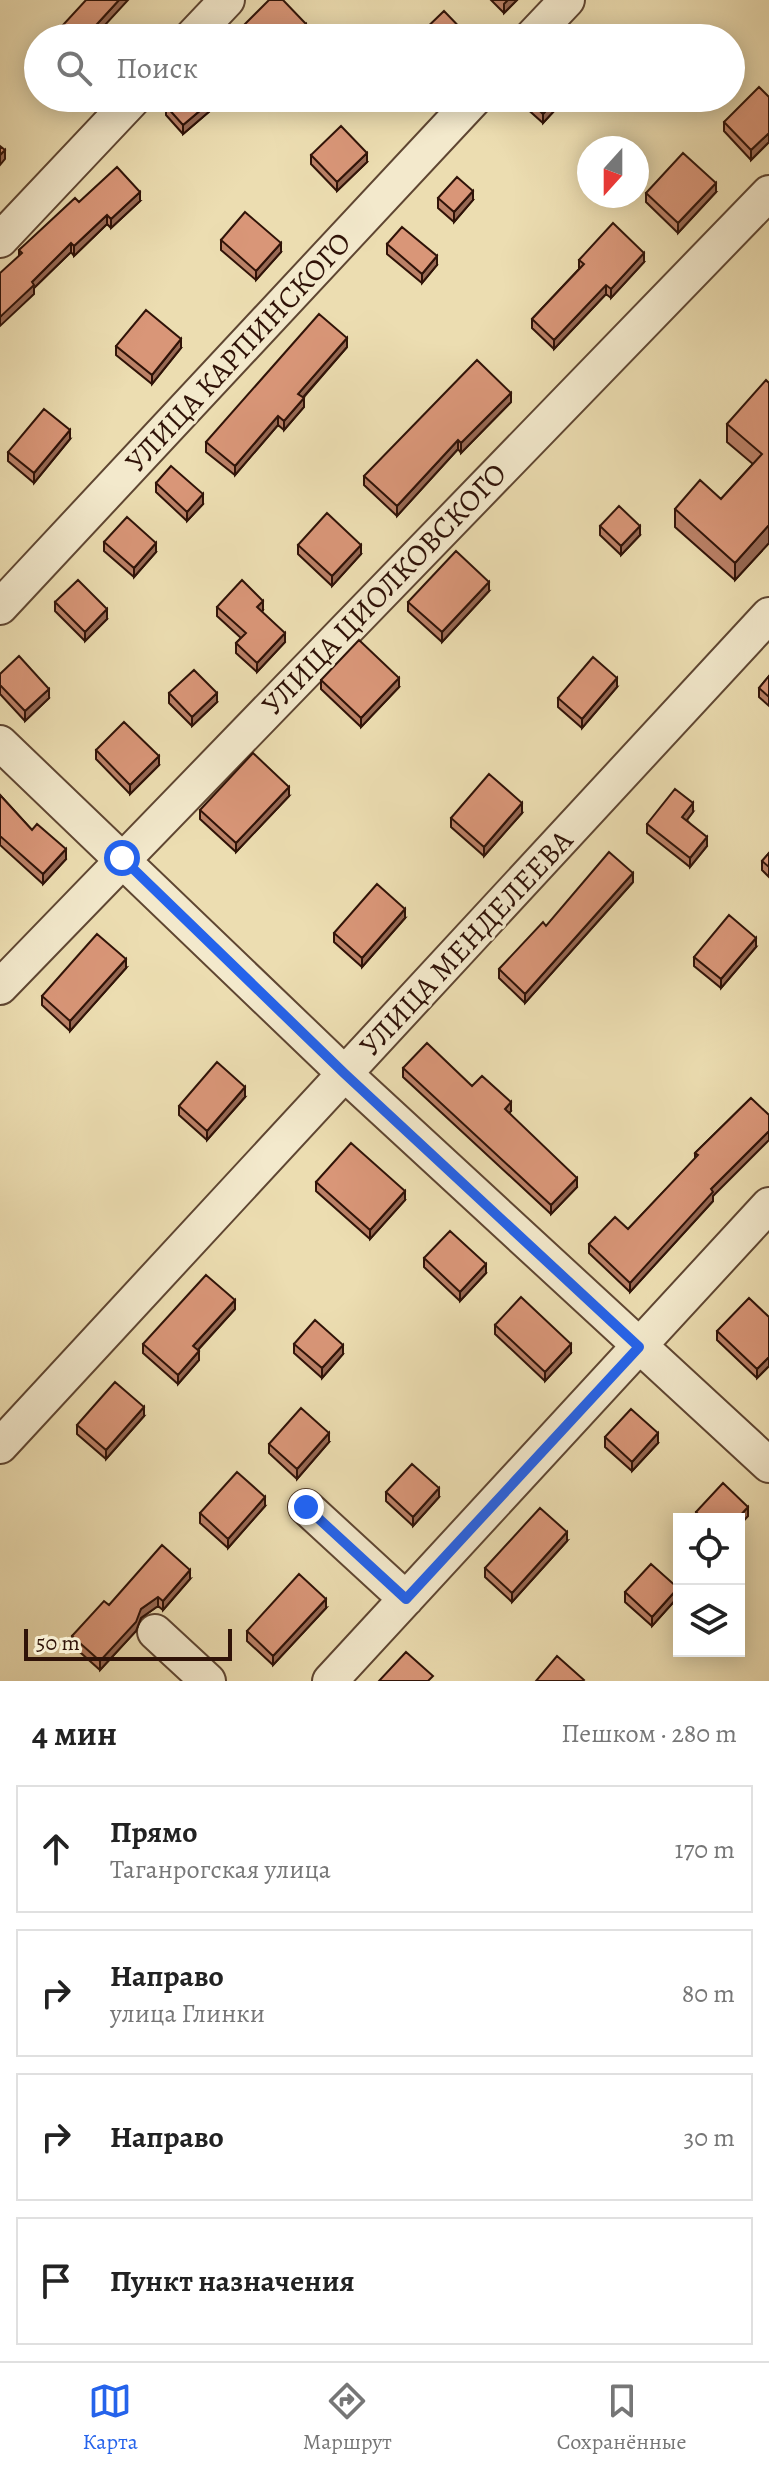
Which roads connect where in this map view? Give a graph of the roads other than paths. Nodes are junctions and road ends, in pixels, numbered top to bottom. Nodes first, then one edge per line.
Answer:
1 (567, 0) edge
2 (224, 1) edge
3 (203, 24) edge
4 (544, 24) edge
5 (121, 112) edge
6 (462, 112) edge
7 (769, 193) edge
8 (0, 240) edge
9 (0, 607) edge
10 (769, 615) edge
11 (0, 743) edge
12 (122, 858) junction
13 (0, 987) edge
14 (345, 1074) junction
15 (769, 1205) edge
16 (639, 1347) junction
17 (0, 1446) edge
18 (769, 1465) edge
19 (306, 1507) dead end
20 (406, 1599) junction
21 (155, 1632) dead end
22 (208, 1681) edge
23 (330, 1681) edge

1 - 4 street
2 - 3 street
5 - 8 street
6 - 9 street, УЛИЦА КАРПИНСКОГО
7 - 12 street, УЛИЦА ЦИОЛКОВСКОГО
10 - 14 street, УЛИЦА МЕНДЕЛЕЕВА
11 - 12 street
12 - 13 street, УЛИЦА ЦИОЛКОВСКОГО
12 - 14 street
14 - 16 street
14 - 17 street, УЛИЦА МЕНДЕЛЕЕВА
15 - 16 street
16 - 18 street
16 - 20 street
19 - 20 street
20 - 23 street
21 - 22 street

